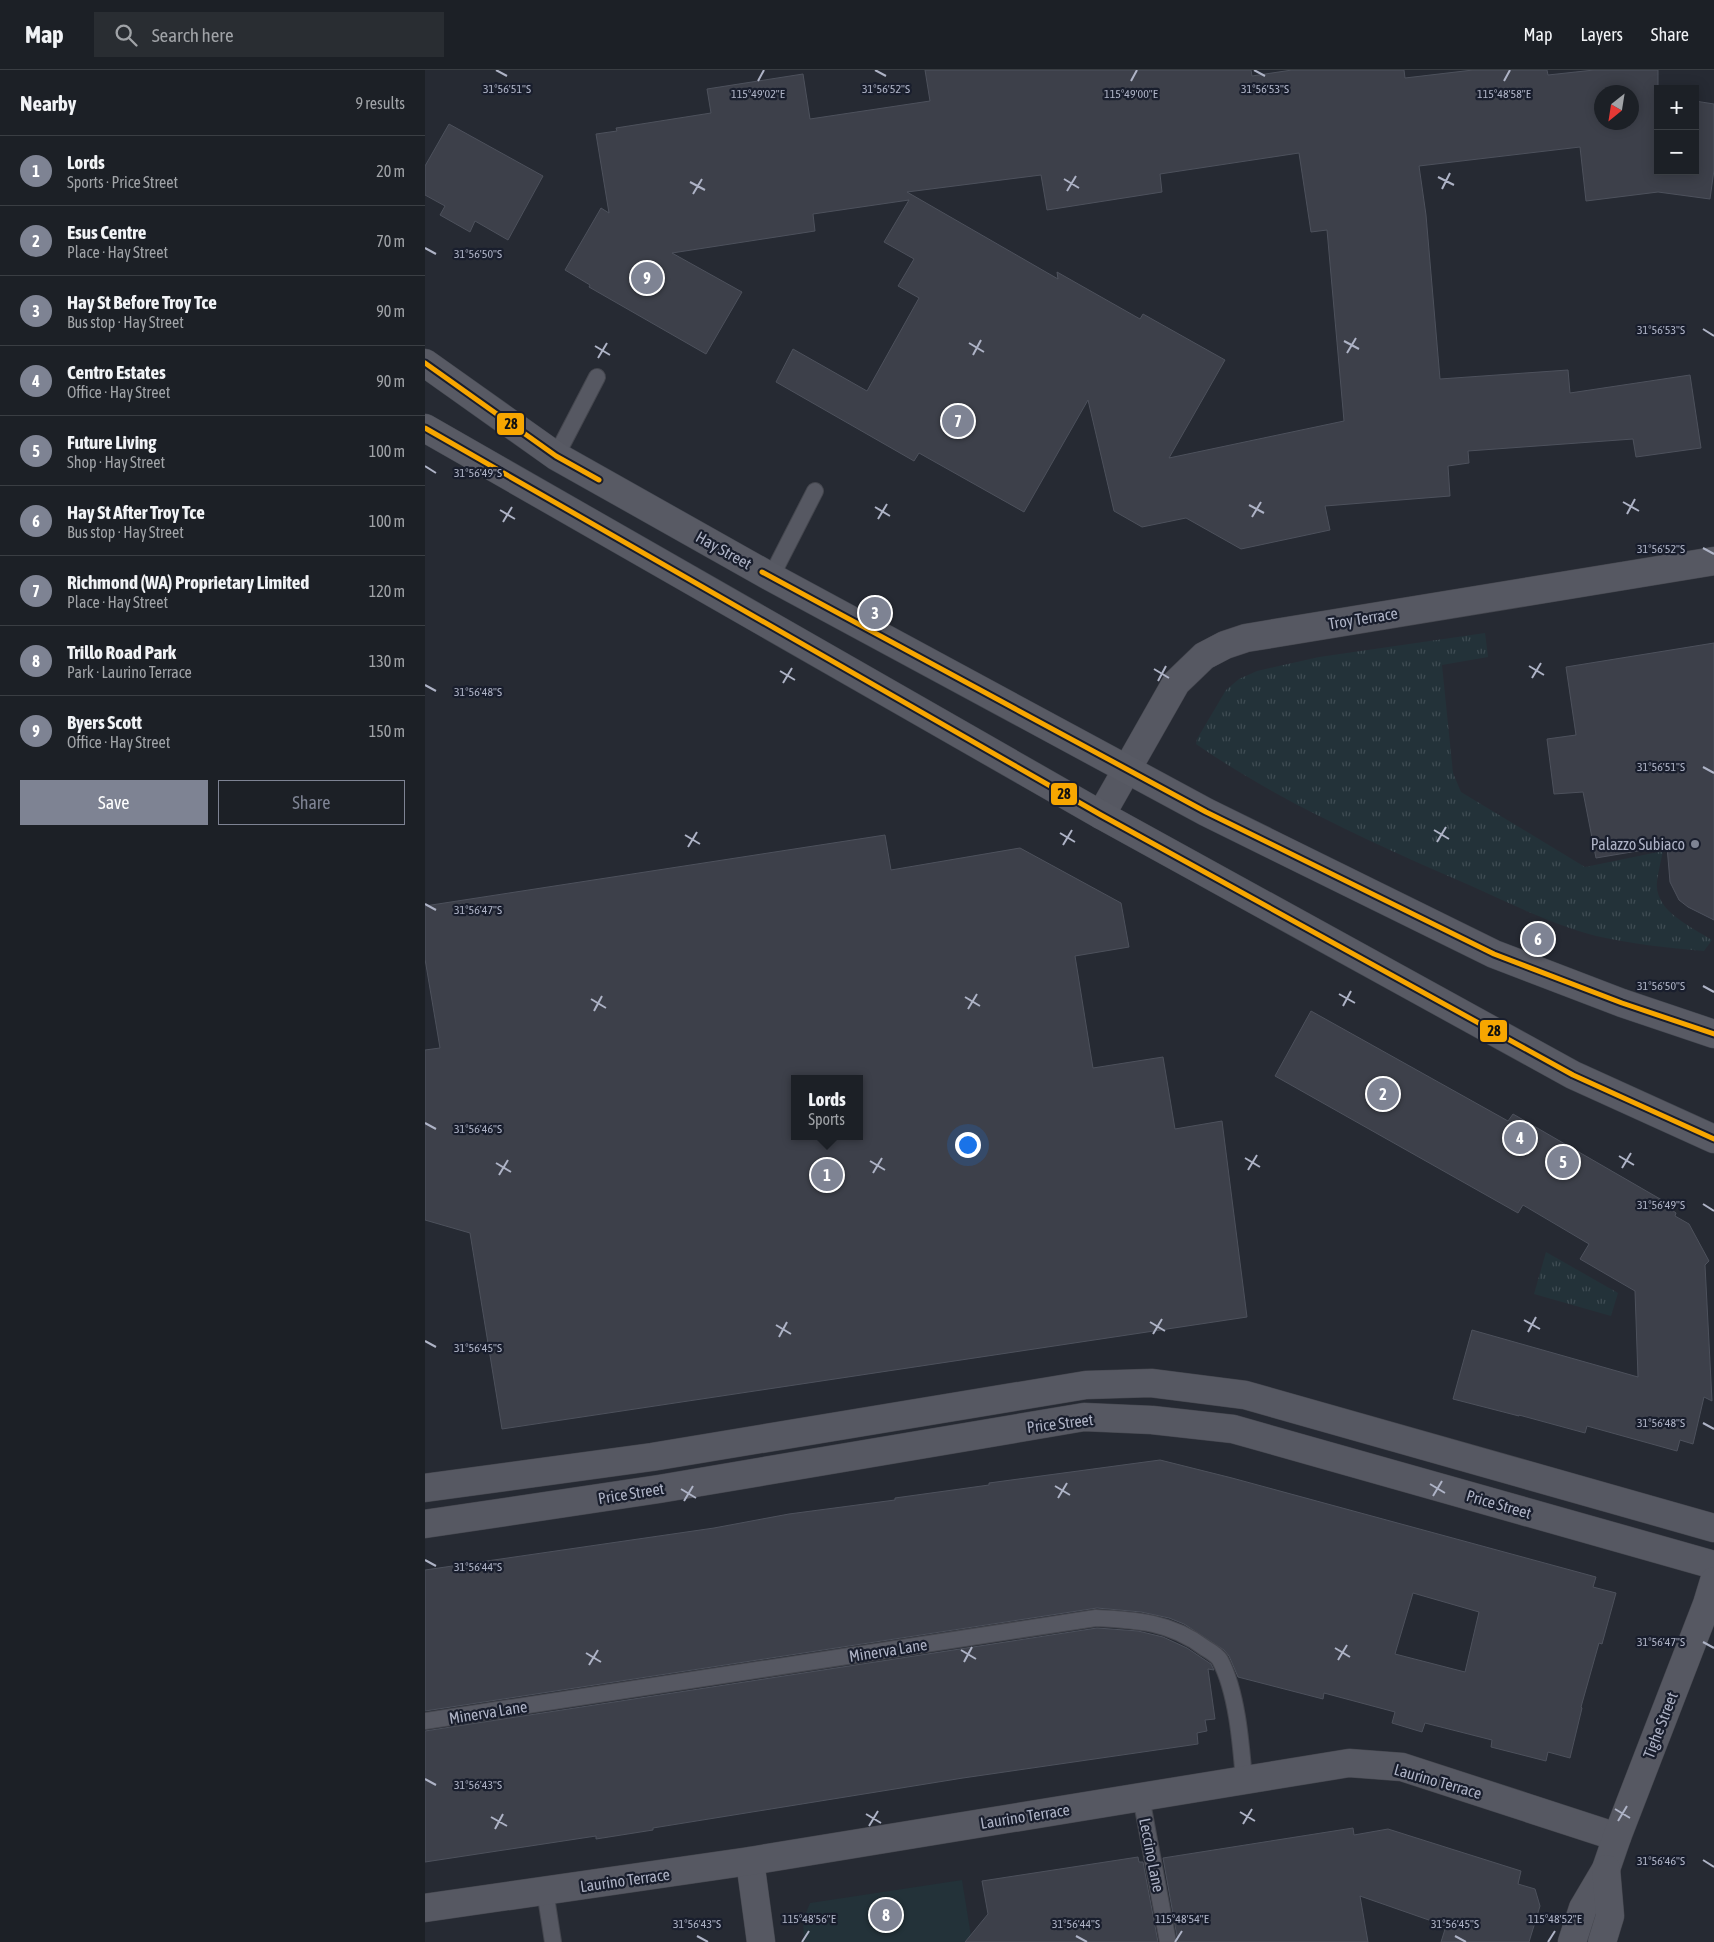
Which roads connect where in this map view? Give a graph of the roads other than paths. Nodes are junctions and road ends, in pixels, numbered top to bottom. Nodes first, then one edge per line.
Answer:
1 (425, 363) edge
2 (597, 376) dead end
3 (425, 428) edge
4 (556, 456) junction
5 (815, 491) dead end
6 (1714, 561) edge
7 (771, 577) junction
8 (1127, 769) junction
9 (1101, 815) junction
10 (1714, 1034) edge
11 (1714, 1139) edge
12 (425, 1488) edge
13 (425, 1524) edge
14 (1714, 1528) edge
15 (1714, 1565) edge
16 (1712, 1597) edge
17 (425, 1721) edge
18 (1244, 1780) junction
19 (1141, 1797) junction
20 (1617, 1837) junction
21 (750, 1861) junction
22 (1607, 1868) junction
23 (545, 1891) junction
24 (425, 1908) edge
25 (553, 1942) edge
26 (761, 1942) edge
27 (1168, 1942) edge
28 (1572, 1942) edge
29 (1602, 1942) edge

1 - 4 main road, Hay Street
2 - 4 lane
3 - 9 main road
4 - 7 main road, Hay Street
5 - 7 lane
6 - 8 street, Troy Terrace
7 - 8 main road, Hay Street
8 - 9 street, Troy Terrace
8 - 10 main road, Hay Street
9 - 11 main road
12 - 14 street, Price Street
13 - 15 street, Price Street
16 - 20 street, Tighe Street
17 - 18 lane, Minerva Lane
18 - 19 street, Laurino Terrace
18 - 20 street, Laurino Terrace
19 - 21 street, Laurino Terrace
19 - 27 lane, Leccino Lane
20 - 22 street, Tighe Street
21 - 23 street, Laurino Terrace
21 - 26 street
22 - 28 street, Tighe Street
22 - 29 street, Tighe Street
23 - 24 street, Laurino Terrace
23 - 25 lane

